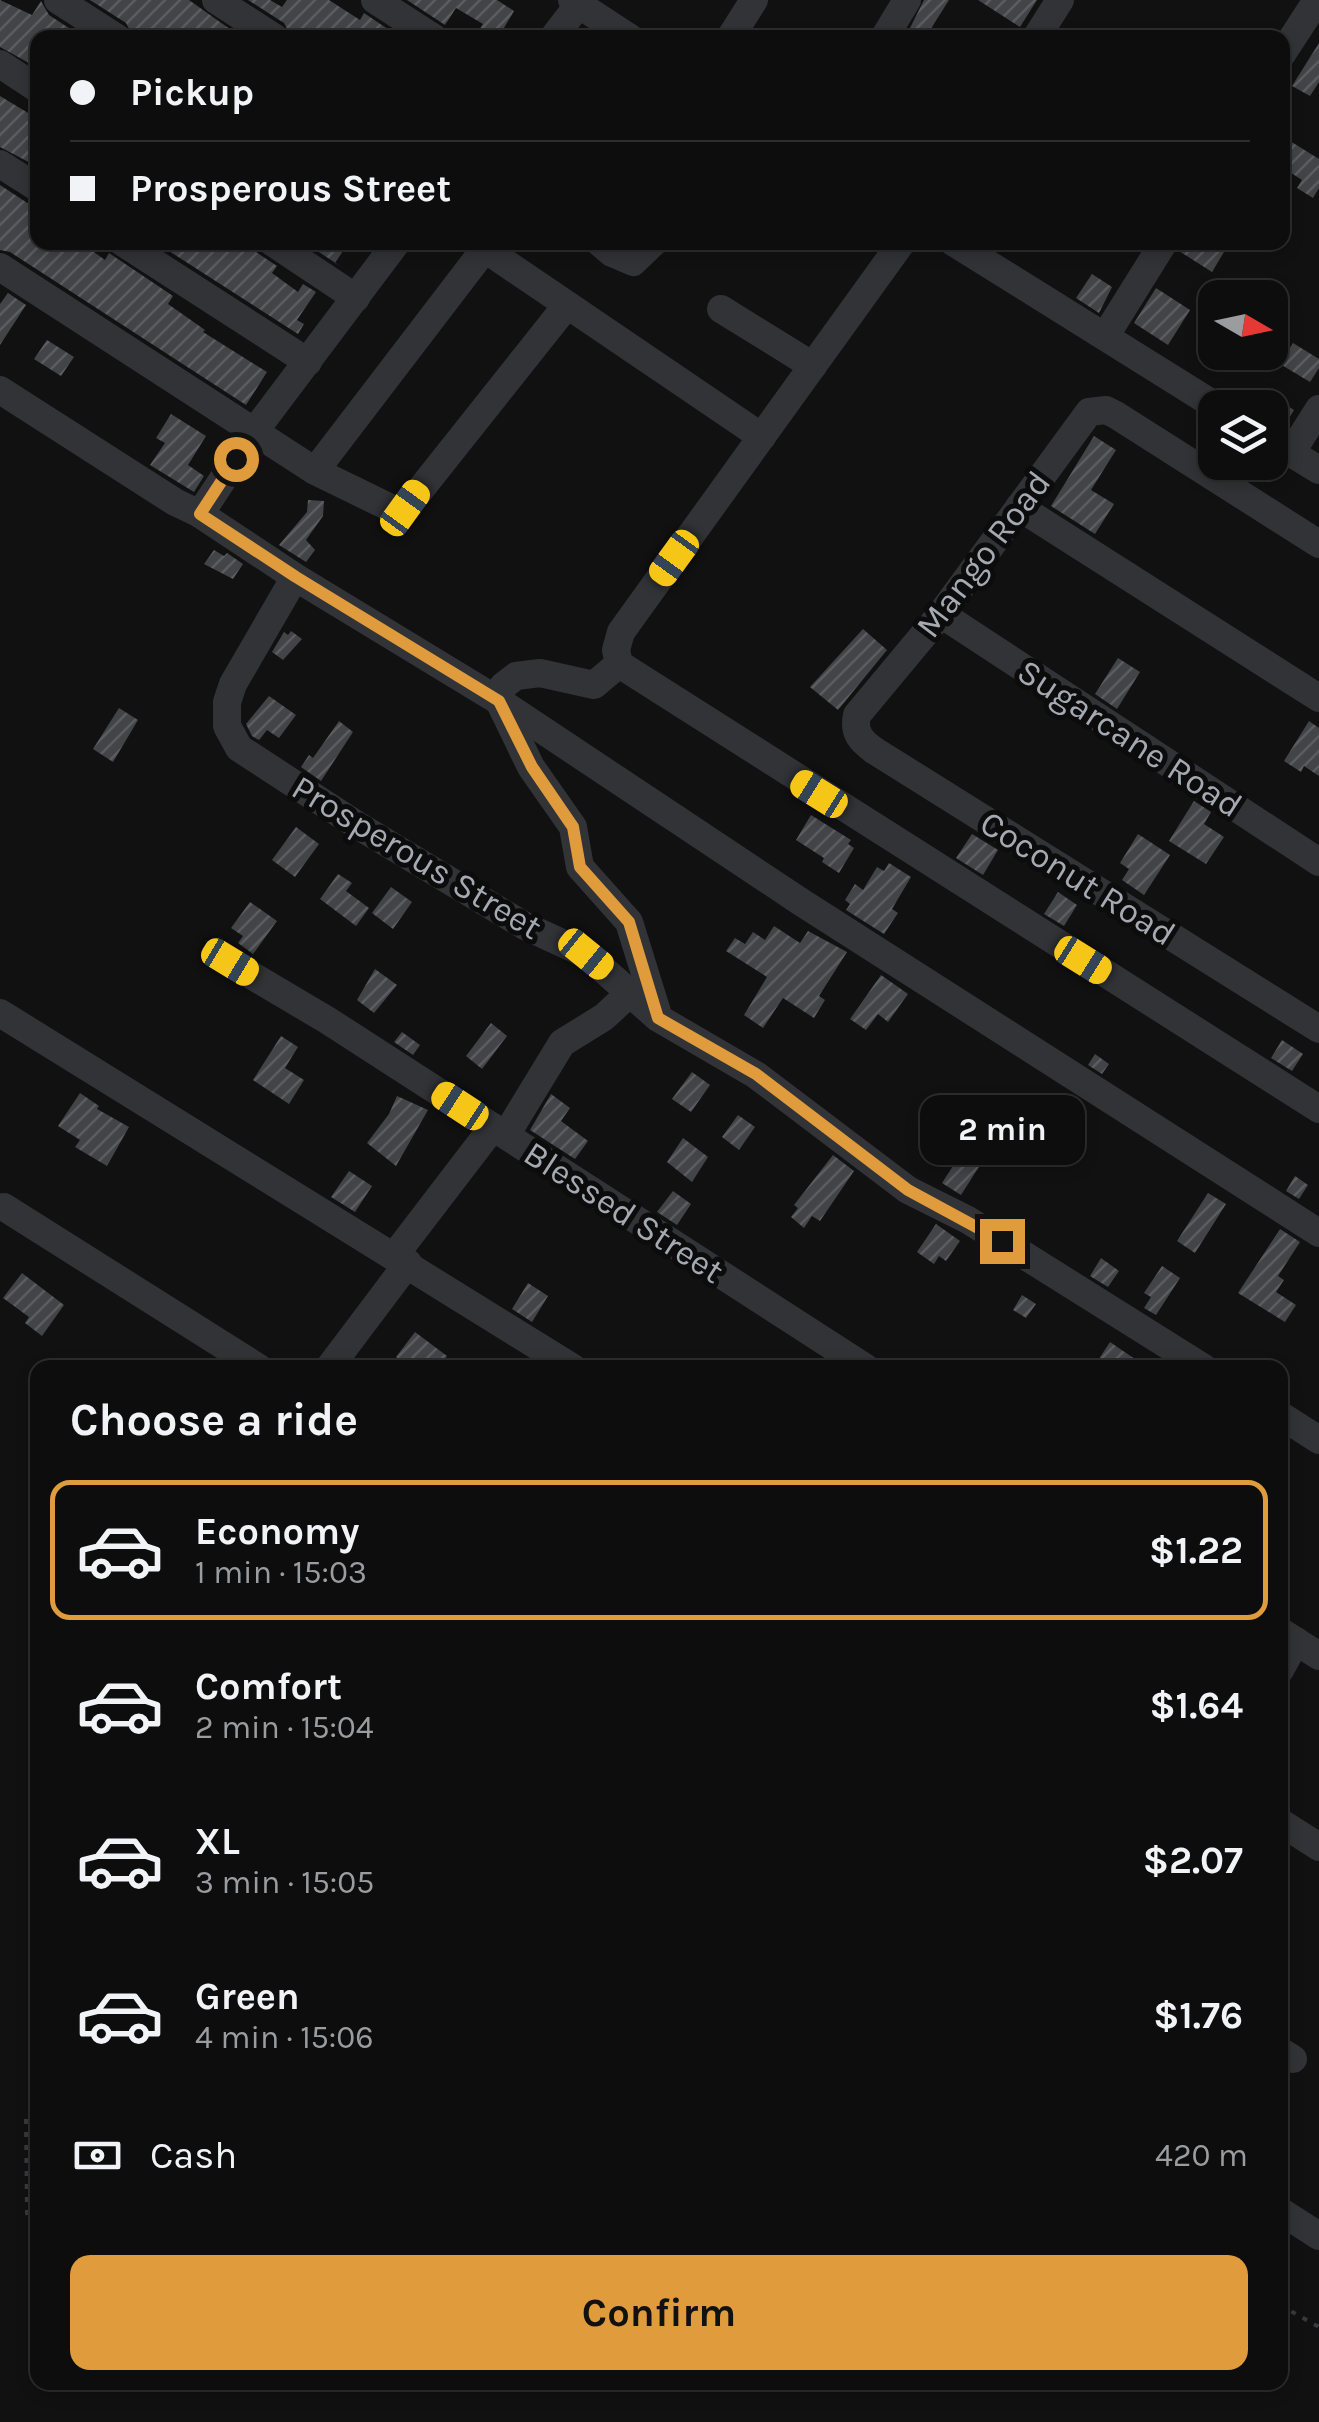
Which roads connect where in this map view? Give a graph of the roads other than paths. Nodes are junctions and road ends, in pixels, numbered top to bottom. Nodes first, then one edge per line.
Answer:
1 (58, 0) edge
2 (216, 0) edge
3 (375, 0) edge
4 (754, 0) edge
5 (908, 0) edge
6 (1060, 0) edge
7 (1316, 0) edge
8 (576, 2) edge
9 (105, 30) edge
10 (263, 30) edge
11 (422, 30) edge
12 (559, 30) edge
13 (618, 30) edge
14 (735, 30) edge
15 (889, 30) edge
16 (1041, 30) edge
17 (1290, 41) edge
18 (0, 64) edge
19 (30, 84) edge
20 (0, 164) edge
21 (30, 183) edge
22 (134, 250) edge
23 (284, 250) edge
24 (390, 250) edge
25 (485, 250) edge
26 (493, 250) edge
27 (608, 250) edge
28 (646, 250) edge
29 (896, 250) edge
30 (966, 250) edge
31 (1159, 250) edge
32 (0, 268) edge
33 (356, 298) junction
34 (568, 305) junction
35 (721, 309) dead end
36 (1106, 335) junction
37 (308, 362) junction
38 (813, 366) junction
39 (0, 390) edge
40 (1198, 394) edge
41 (1319, 409) edge
42 (254, 432) junction
43 (762, 437) junction
44 (1288, 438) edge
45 (1288, 451) edge
46 (1319, 470) edge
47 (316, 471) junction
48 (1020, 507) junction
49 (200, 514) junction
50 (1319, 544) edge
51 (296, 577) junction
52 (941, 614) junction
53 (619, 664) junction
54 (1319, 698) edge
55 (499, 701) junction
56 (857, 715) joint
57 (1319, 862) edge
58 (230, 962) dead end
59 (631, 992) junction
60 (0, 1012) edge
61 (658, 1018) junction
62 (1319, 1029) edge
63 (1319, 1108) edge
64 (500, 1131) junction
65 (4, 1208) dead end
66 (1319, 1233) edge
67 (402, 1259) junction
68 (247, 1360) edge
69 (335, 1360) edge
70 (561, 1360) edge
71 (853, 1360) edge
72 (1191, 1360) edge
73 (1288, 1421) edge
74 (1319, 1440) edge
75 (1288, 1827) edge
76 (1319, 1847) edge
77 (1288, 2216) edge
78 (1319, 2236) edge

1 - 9 street
2 - 10 street
3 - 11 street
4 - 14 street
5 - 15 street
6 - 16 street
7 - 17 street
8 - 12 street
8 - 13 street
18 - 19 street
20 - 21 street
22 - 37 street
23 - 33 street
24 - 33 street
25 - 47 street
26 - 34 street
27 - 28 street
29 - 38 street
30 - 36 street
31 - 36 street
32 - 42 street
33 - 37 street
34 - 43 street
34 - 47 street
35 - 38 street
36 - 40 street
37 - 42 street
38 - 43 street
39 - 49 street
41 - 44 street
42 - 47 street
42 - 49 street
43 - 53 street
45 - 46 street
48 - 50 street, Mango Road
48 - 52 street, Mango Road
48 - 54 street
49 - 51 street
51 - 55 street
51 - 59 street, Prosperous Street
52 - 56 street, Mango Road
52 - 57 street, Sugarcane Road
53 - 55 street
53 - 63 street
55 - 61 street
55 - 66 street
56 - 62 street, Coconut Road
58 - 64 street, Blessed Street
59 - 61 street, Prosperous Street
59 - 64 street
60 - 67 street
61 - 72 street, Prosperous Street
64 - 67 street
64 - 71 street, Blessed Street
65 - 68 street
67 - 69 street
67 - 70 street
73 - 74 street
75 - 76 street
77 - 78 street

